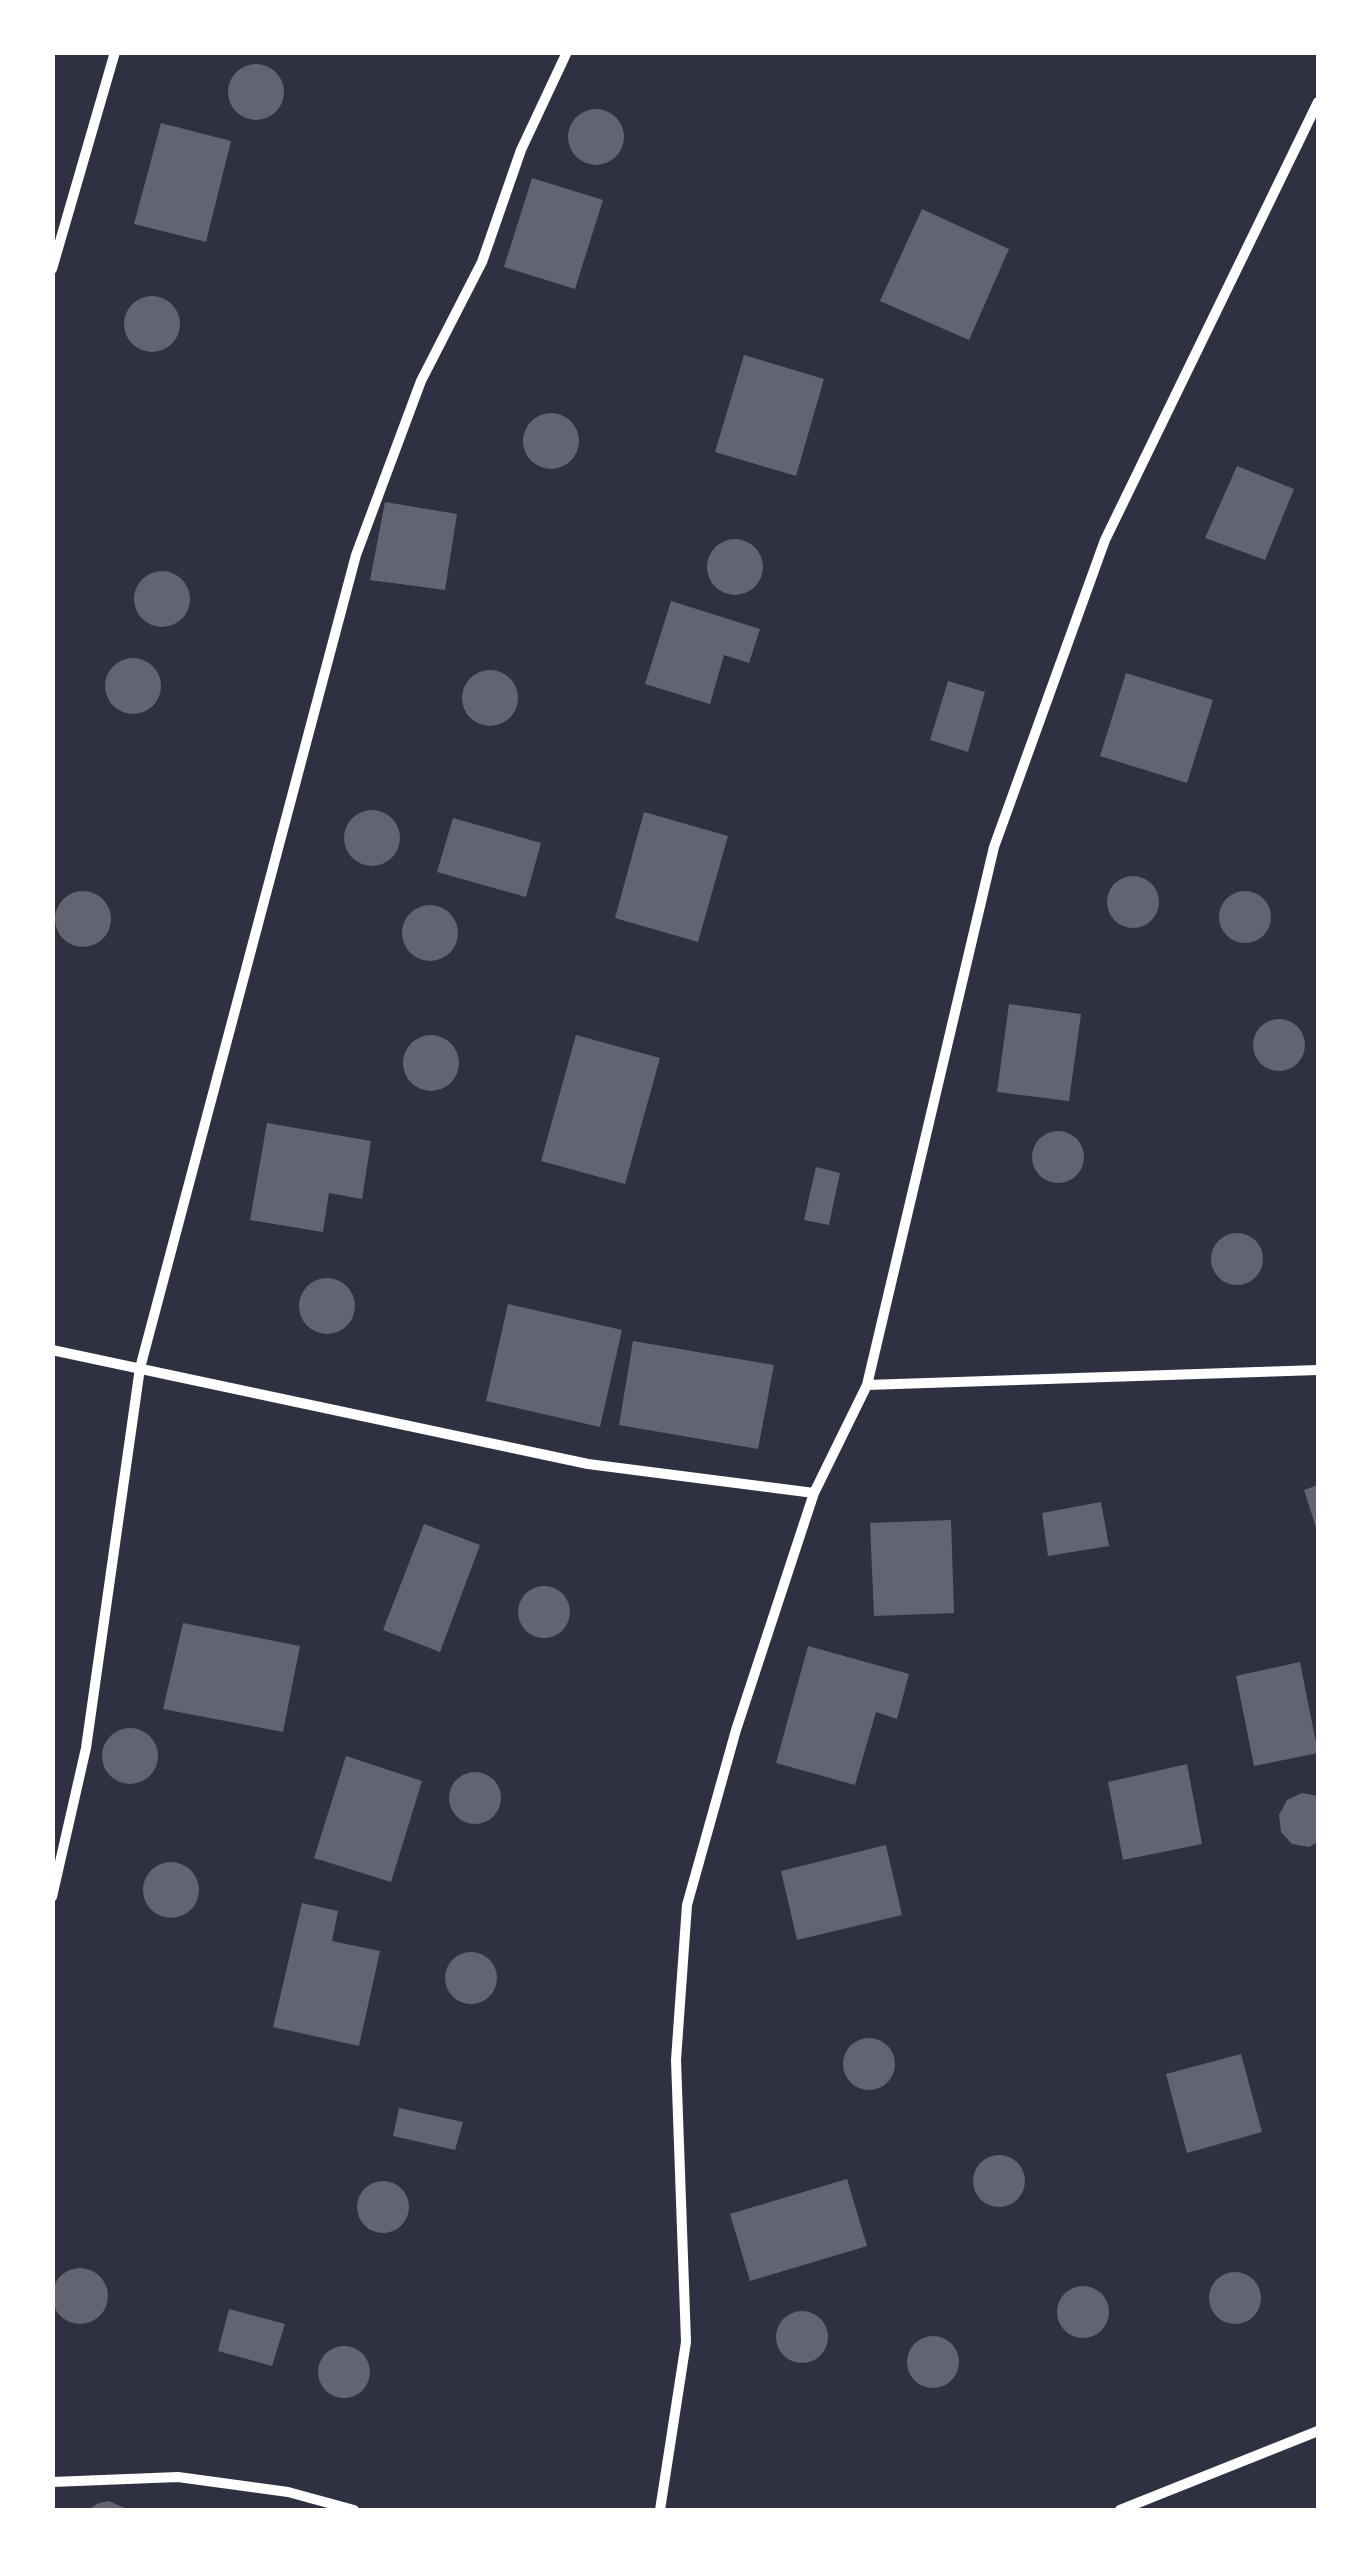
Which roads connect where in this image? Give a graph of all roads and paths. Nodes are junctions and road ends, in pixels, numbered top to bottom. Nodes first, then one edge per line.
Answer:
1 (115, 52) edge
2 (567, 52) edge
3 (1318, 102) edge
4 (52, 270) edge
5 (52, 1350) edge
6 (140, 1368) junction
7 (1318, 1370) edge
8 (867, 1385) junction
9 (814, 1493) junction
10 (52, 1897) edge
11 (1318, 2431) edge
12 (52, 2482) edge
13 (354, 2510) edge
14 (660, 2510) edge
15 (1120, 2510) edge

1 - 4 street
2 - 6 street
3 - 8 street
5 - 6 street
6 - 9 street
6 - 10 street
7 - 8 street
8 - 9 street
9 - 14 street
11 - 15 street
12 - 13 street

